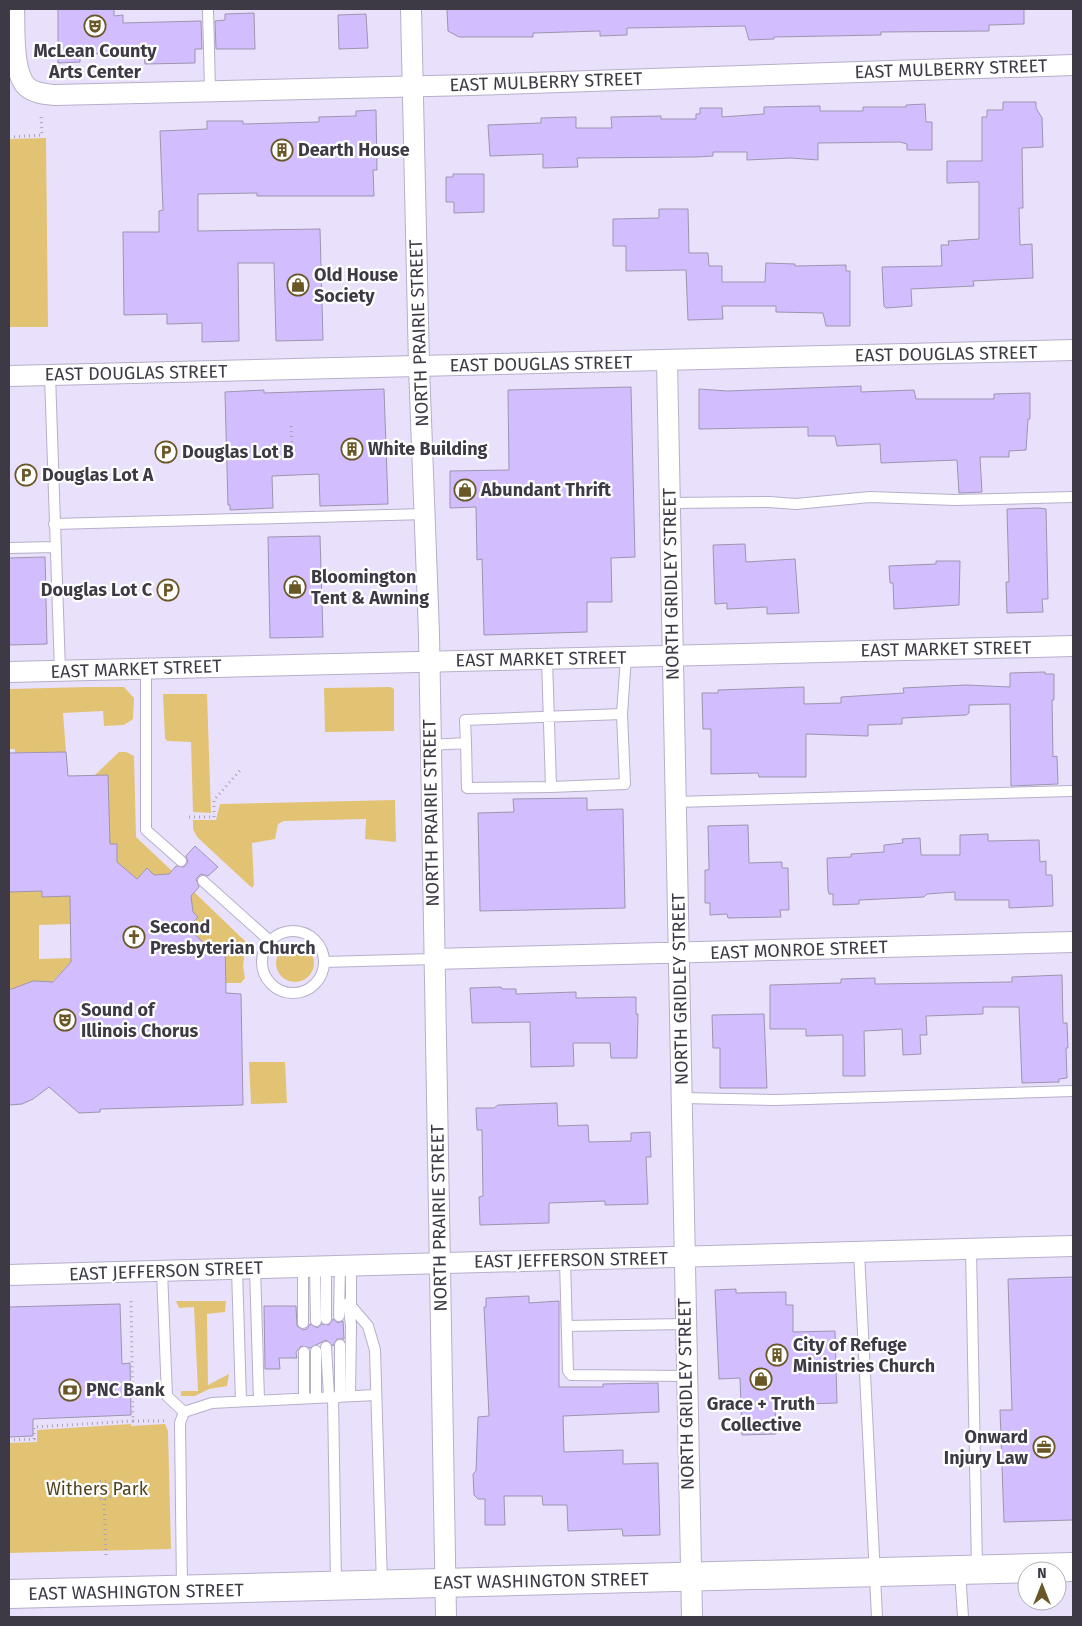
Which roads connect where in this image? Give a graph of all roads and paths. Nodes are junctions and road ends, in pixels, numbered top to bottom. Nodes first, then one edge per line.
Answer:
1 (14, 9) edge
2 (208, 9) edge
3 (411, 9) edge
4 (1073, 65) edge
5 (413, 86) junction
6 (210, 91) junction
7 (41, 115) dead end
8 (9, 137) edge
9 (1073, 350) edge
10 (668, 361) junction
11 (419, 366) junction
12 (50, 375) junction
13 (9, 376) edge
14 (291, 426) dead end
15 (292, 446) dead end
16 (1073, 497) edge
17 (671, 503) junction
18 (426, 514) junction
19 (54, 524) junction
20 (55, 547) junction
21 (9, 548) edge
22 (1073, 646) edge
23 (672, 656) junction
24 (626, 657) junction
25 (547, 659) junction
26 (428, 662) junction
27 (146, 669) junction
28 (60, 671) junction
29 (9, 672) edge
30 (622, 714) junction
31 (548, 718) junction
32 (466, 743) junction
33 (430, 745) junction
34 (242, 768) dead end
35 (550, 787) junction
36 (1073, 791) edge
37 (676, 802) junction
38 (189, 817) dead end
39 (181, 861) dead end
40 (204, 881) dead end
41 (270, 941) junction
42 (1073, 942) edge
43 (680, 953) junction
44 (434, 959) junction
45 (324, 962) junction
46 (1073, 1092) edge
47 (682, 1098) junction
48 (1073, 1246) edge
49 (971, 1249) junction
50 (859, 1252) junction
51 (684, 1257) junction
52 (565, 1260) junction
53 (440, 1263) junction
54 (330, 1266) junction
55 (246, 1268) junction
56 (162, 1271) junction
57 (9, 1275) edge
58 (130, 1298) dead end
59 (339, 1316) dead end
60 (321, 1320) dead end
61 (303, 1323) dead end
62 (685, 1324) junction
63 (567, 1326) junction
64 (340, 1346) dead end
65 (326, 1347) dead end
66 (316, 1351) dead end
67 (304, 1352) dead end
68 (686, 1376) junction
69 (376, 1395) junction
70 (338, 1397) junction
71 (304, 1398) junction
72 (316, 1398) junction
73 (259, 1400) junction
74 (241, 1401) junction
75 (184, 1412) junction
76 (9, 1440) edge
77 (104, 1499) junction
78 (106, 1555) dead end
79 (1073, 1567) edge
80 (969, 1570) junction
81 (875, 1572) junction
82 (691, 1577) junction
83 (446, 1583) junction
84 (382, 1586) junction
85 (336, 1587) junction
86 (182, 1590) junction
87 (9, 1594) edge
88 (446, 1617) edge
89 (692, 1617) edge
90 (877, 1617) edge
91 (963, 1617) edge

1 - 6 street, EAST MULBERRY STREET
2 - 6 lane
3 - 5 street, NORTH PRAIRIE STREET
4 - 5 street, EAST MULBERRY STREET
5 - 6 street, EAST MULBERRY STREET
5 - 11 street, NORTH PRAIRIE STREET
7 - 8 path
9 - 10 street, EAST DOUGLAS STREET
10 - 11 street, EAST DOUGLAS STREET
10 - 17 street, NORTH GRIDLEY STREET
11 - 12 street, EAST DOUGLAS STREET
11 - 18 street, NORTH PRAIRIE STREET
12 - 13 street, EAST DOUGLAS STREET
12 - 19 lane
14 - 15 path
16 - 17 lane
17 - 23 street, NORTH GRIDLEY STREET
18 - 19 lane
18 - 26 street, NORTH PRAIRIE STREET
19 - 20 lane
20 - 21 lane
20 - 28 lane
22 - 23 street, EAST MARKET STREET
23 - 24 street, EAST MARKET STREET
23 - 37 street, NORTH GRIDLEY STREET
24 - 25 street, EAST MARKET STREET
24 - 30 lane
25 - 26 street, EAST MARKET STREET
25 - 31 lane
26 - 27 street, EAST MARKET STREET
26 - 33 street, NORTH PRAIRIE STREET
27 - 28 street, EAST MARKET STREET
27 - 39 lane
28 - 29 street, EAST MARKET STREET
30 - 31 lane
30 - 35 lane
31 - 32 lane
31 - 35 lane
32 - 33 lane
32 - 35 lane
33 - 44 street, NORTH PRAIRIE STREET
34 - 38 path
36 - 37 lane
37 - 43 street, NORTH GRIDLEY STREET
40 - 41 lane
41 - 45 lane
41 - 45 lane
42 - 43 street, EAST MONROE STREET
43 - 44 street, EAST MONROE STREET
43 - 47 street, NORTH GRIDLEY STREET
44 - 45 lane
44 - 53 street, NORTH PRAIRIE STREET
46 - 47 lane
47 - 51 street, NORTH GRIDLEY STREET
48 - 49 street, EAST JEFFERSON STREET
49 - 50 street, EAST JEFFERSON STREET
49 - 80 lane
50 - 51 street, EAST JEFFERSON STREET
50 - 81 lane
51 - 52 street, EAST JEFFERSON STREET
51 - 62 street, NORTH GRIDLEY STREET
52 - 53 street, EAST JEFFERSON STREET
52 - 63 lane
53 - 54 street, EAST JEFFERSON STREET
53 - 83 street, NORTH PRAIRIE STREET
54 - 55 street, EAST JEFFERSON STREET
54 - 59 lane
54 - 60 lane
54 - 61 lane
54 - 69 lane
54 - 70 lane
55 - 56 street, EAST JEFFERSON STREET
55 - 73 lane
55 - 74 lane
56 - 57 street, EAST JEFFERSON STREET
56 - 75 lane
58 - 76 path
62 - 63 lane
62 - 68 street, NORTH GRIDLEY STREET
63 - 68 lane
64 - 70 lane
65 - 70 lane
66 - 72 lane
67 - 71 lane
68 - 82 street, NORTH GRIDLEY STREET
69 - 70 lane
69 - 84 lane
70 - 72 lane
70 - 85 lane
71 - 72 lane
71 - 73 lane
73 - 74 lane
74 - 75 lane
75 - 86 lane
77 - 77 path
77 - 78 path
79 - 80 main road, EAST WASHINGTON STREET
80 - 81 main road, EAST WASHINGTON STREET
80 - 91 lane
81 - 82 main road, EAST WASHINGTON STREET
81 - 90 lane
82 - 83 main road, EAST WASHINGTON STREET
82 - 89 street, NORTH GRIDLEY STREET
83 - 84 main road, EAST WASHINGTON STREET
83 - 88 street, NORTH PRAIRIE STREET
84 - 85 main road, EAST WASHINGTON STREET
85 - 86 main road, EAST WASHINGTON STREET
86 - 87 main road, EAST WASHINGTON STREET

